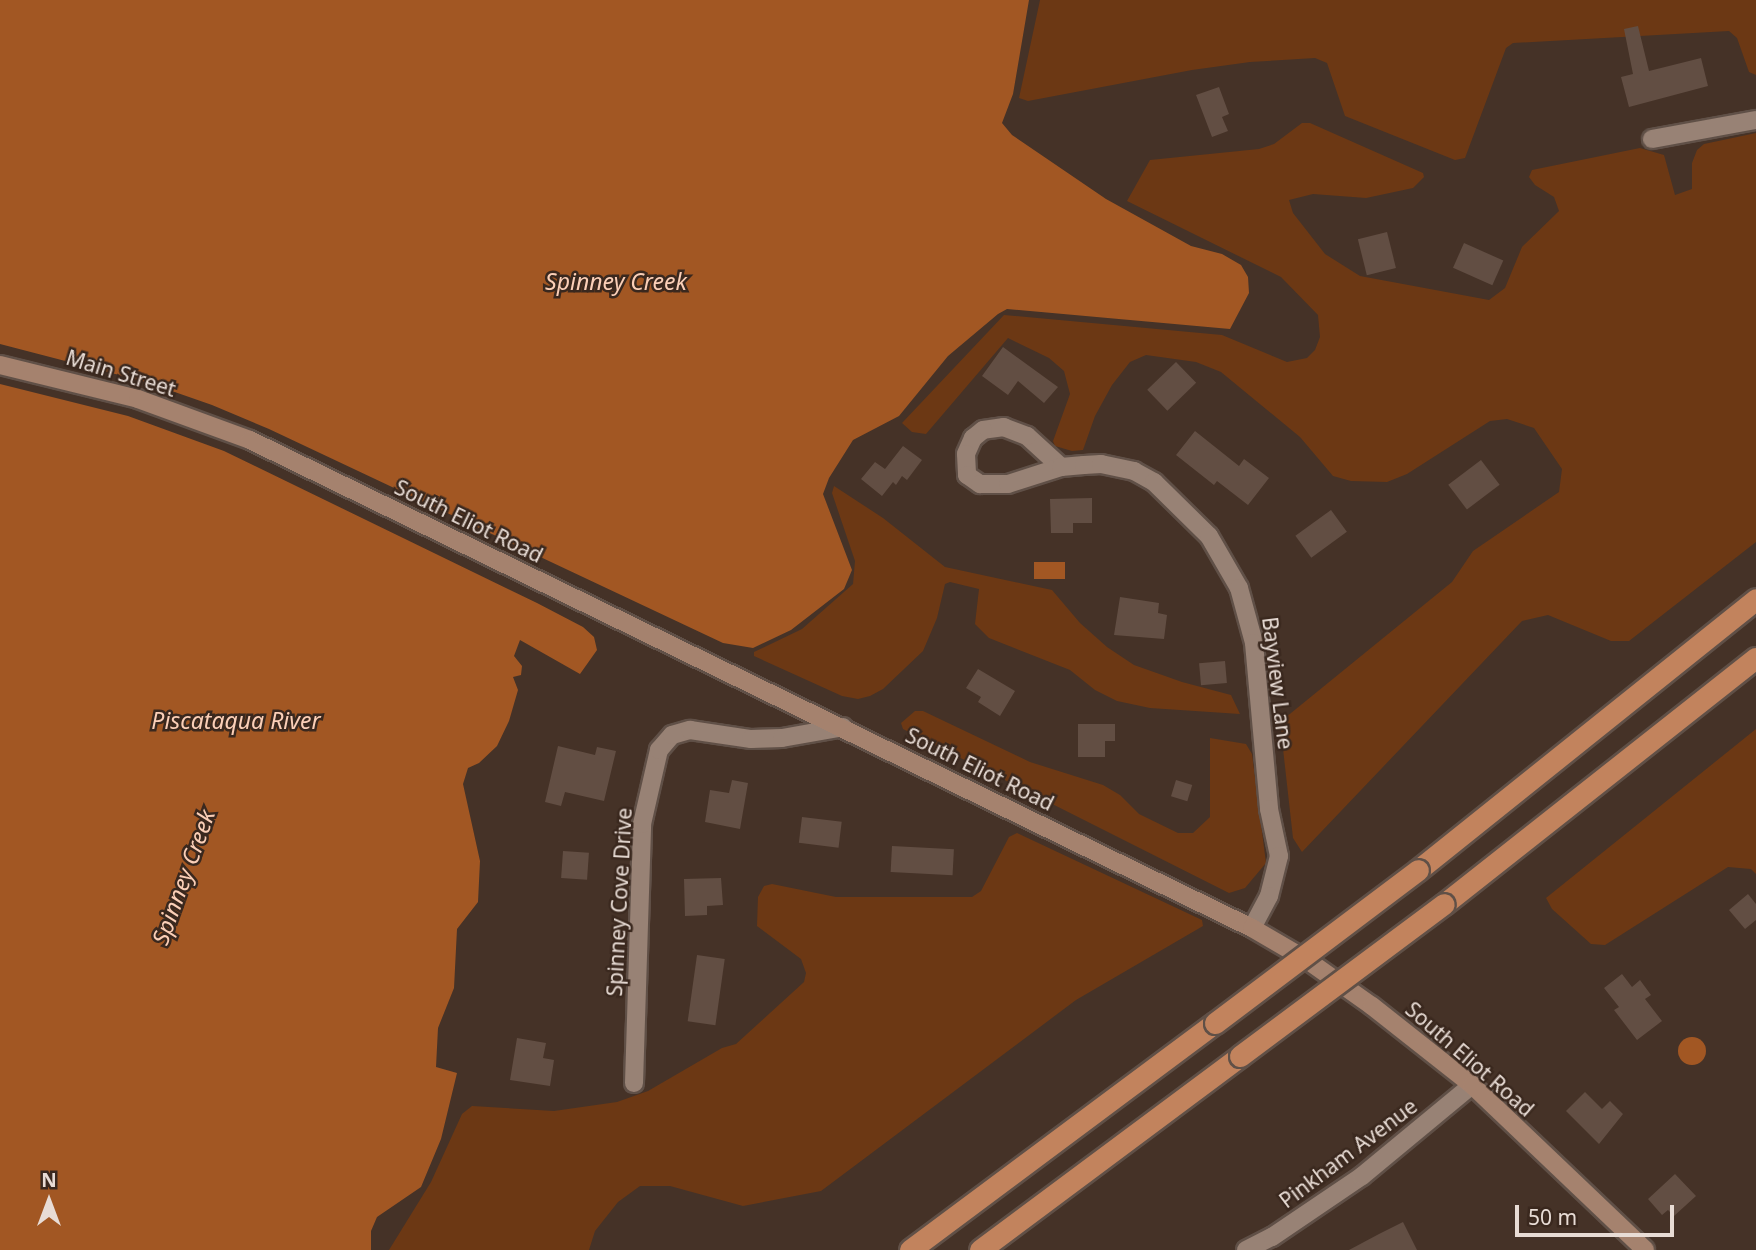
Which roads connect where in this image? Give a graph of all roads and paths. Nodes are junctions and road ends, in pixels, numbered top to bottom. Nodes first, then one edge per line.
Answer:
1 (1756, 120) edge
2 (1652, 139) dead end
3 (0, 365) edge
4 (227, 430) joint
5 (1061, 467) junction
6 (1756, 599) edge
7 (1756, 658) edge
8 (843, 727) junction
9 (1252, 928) junction
10 (634, 1083) dead end
11 (1472, 1085) junction
12 (909, 1250) edge
13 (980, 1250) edge
14 (1246, 1250) edge
15 (1645, 1250) edge

1 - 2 street
3 - 4 main road, Main Street
4 - 8 main road, South Eliot Road
5 - 5 street, Bayview Lane
5 - 9 street, Bayview Lane
6 - 12 highway, bridge
7 - 13 highway, bridge
8 - 9 main road, South Eliot Road
8 - 10 street, Spinney Cove Drive
9 - 11 main road, South Eliot Road
11 - 14 street, Pinkham Avenue
11 - 15 main road, South Eliot Road

